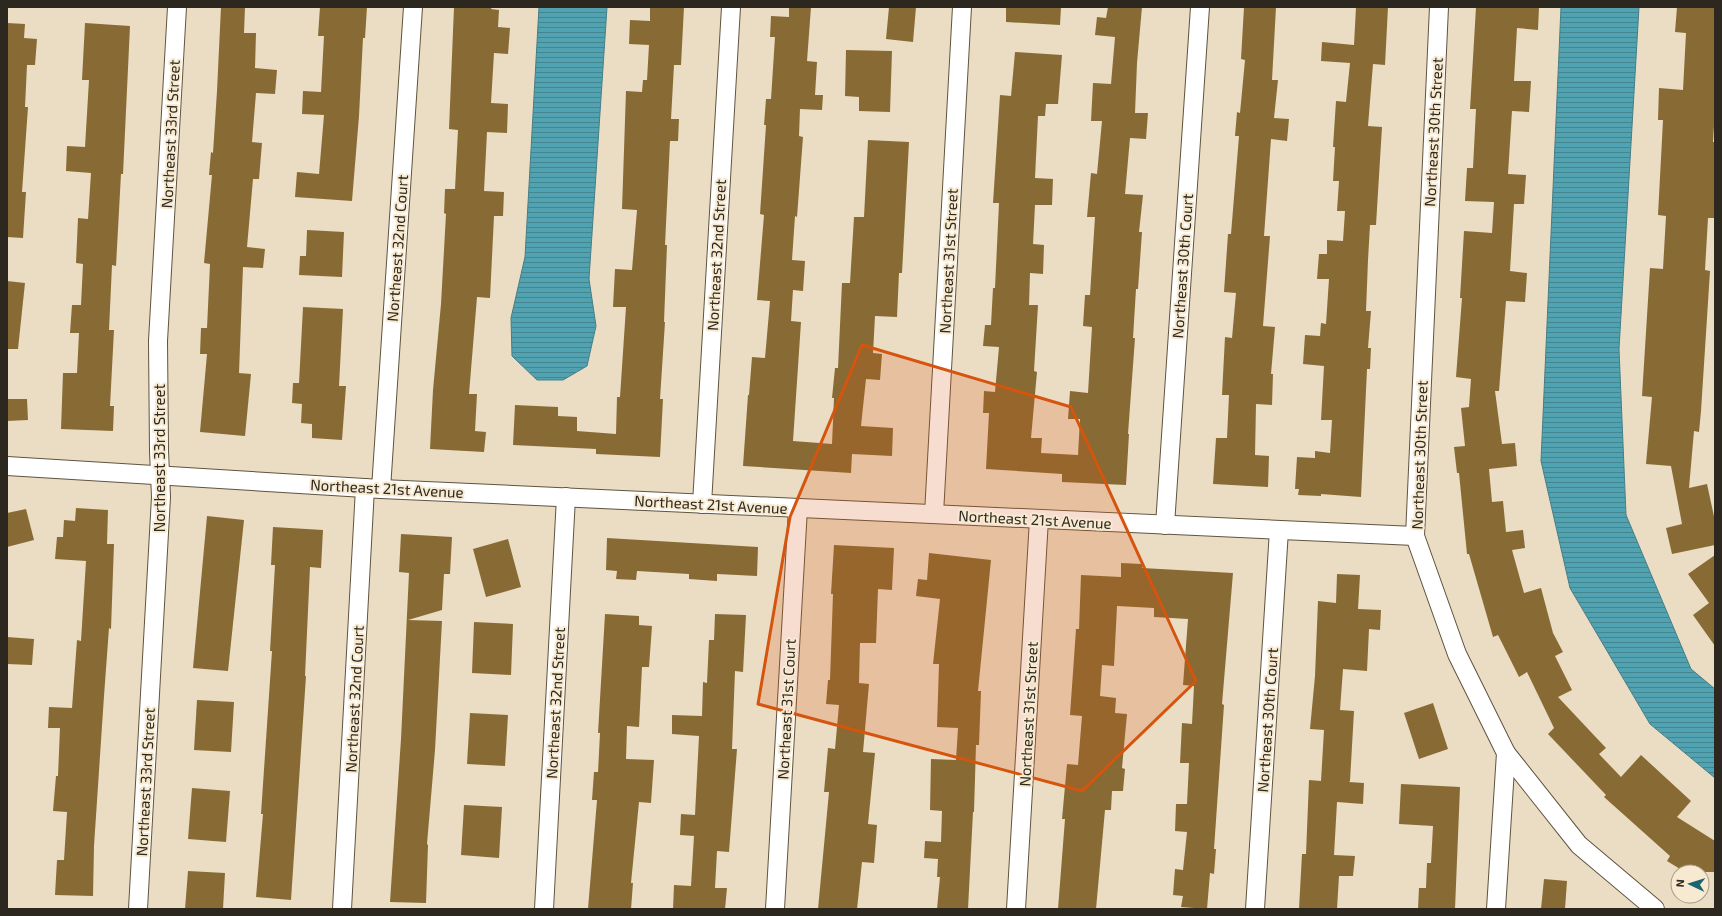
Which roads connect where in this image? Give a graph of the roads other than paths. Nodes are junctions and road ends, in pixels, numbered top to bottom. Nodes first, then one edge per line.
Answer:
1 (177, 7) edge
2 (413, 7) edge
3 (731, 7) edge
4 (962, 7) edge
5 (1200, 7) edge
6 (1439, 7) edge
7 (7, 466) edge
8 (160, 474) junction
9 (373, 489) junction
10 (566, 497) junction
11 (702, 504) junction
12 (798, 508) junction
13 (934, 514) junction
14 (1039, 519) junction
15 (1165, 525) junction
16 (1279, 530) junction
17 (1415, 536) junction
18 (1506, 753) junction
19 (138, 909) edge
20 (342, 909) edge
21 (544, 909) edge
22 (774, 909) edge
23 (1016, 909) edge
24 (1255, 909) edge
25 (1496, 909) edge
26 (1655, 909) edge

1 - 8 street, Northeast 33rd Street
2 - 9 street, Northeast 32nd Court
3 - 11 street, Northeast 32nd Street
4 - 13 street, Northeast 31st Street
5 - 15 street, Northeast 30th Court
6 - 17 street, Northeast 30th Street
7 - 8 street, Northeast 21st Avenue
8 - 9 street, Northeast 21st Avenue
8 - 19 street, Northeast 33rd Street
9 - 10 street, Northeast 21st Avenue
9 - 20 street, Northeast 32nd Court
10 - 11 street, Northeast 21st Avenue
10 - 21 street, Northeast 32nd Street
11 - 12 street, Northeast 21st Avenue
12 - 13 street, Northeast 21st Avenue
12 - 22 street, Northeast 31st Court
13 - 14 street, Northeast 21st Avenue
14 - 15 street, Northeast 21st Avenue
14 - 23 street, Northeast 31st Street
15 - 16 street, Northeast 21st Avenue
16 - 17 street, Northeast 21st Avenue
16 - 24 street, Northeast 30th Court
17 - 18 street, Northeast 30th Street
18 - 25 street
18 - 26 street, Northeast 30th Street

